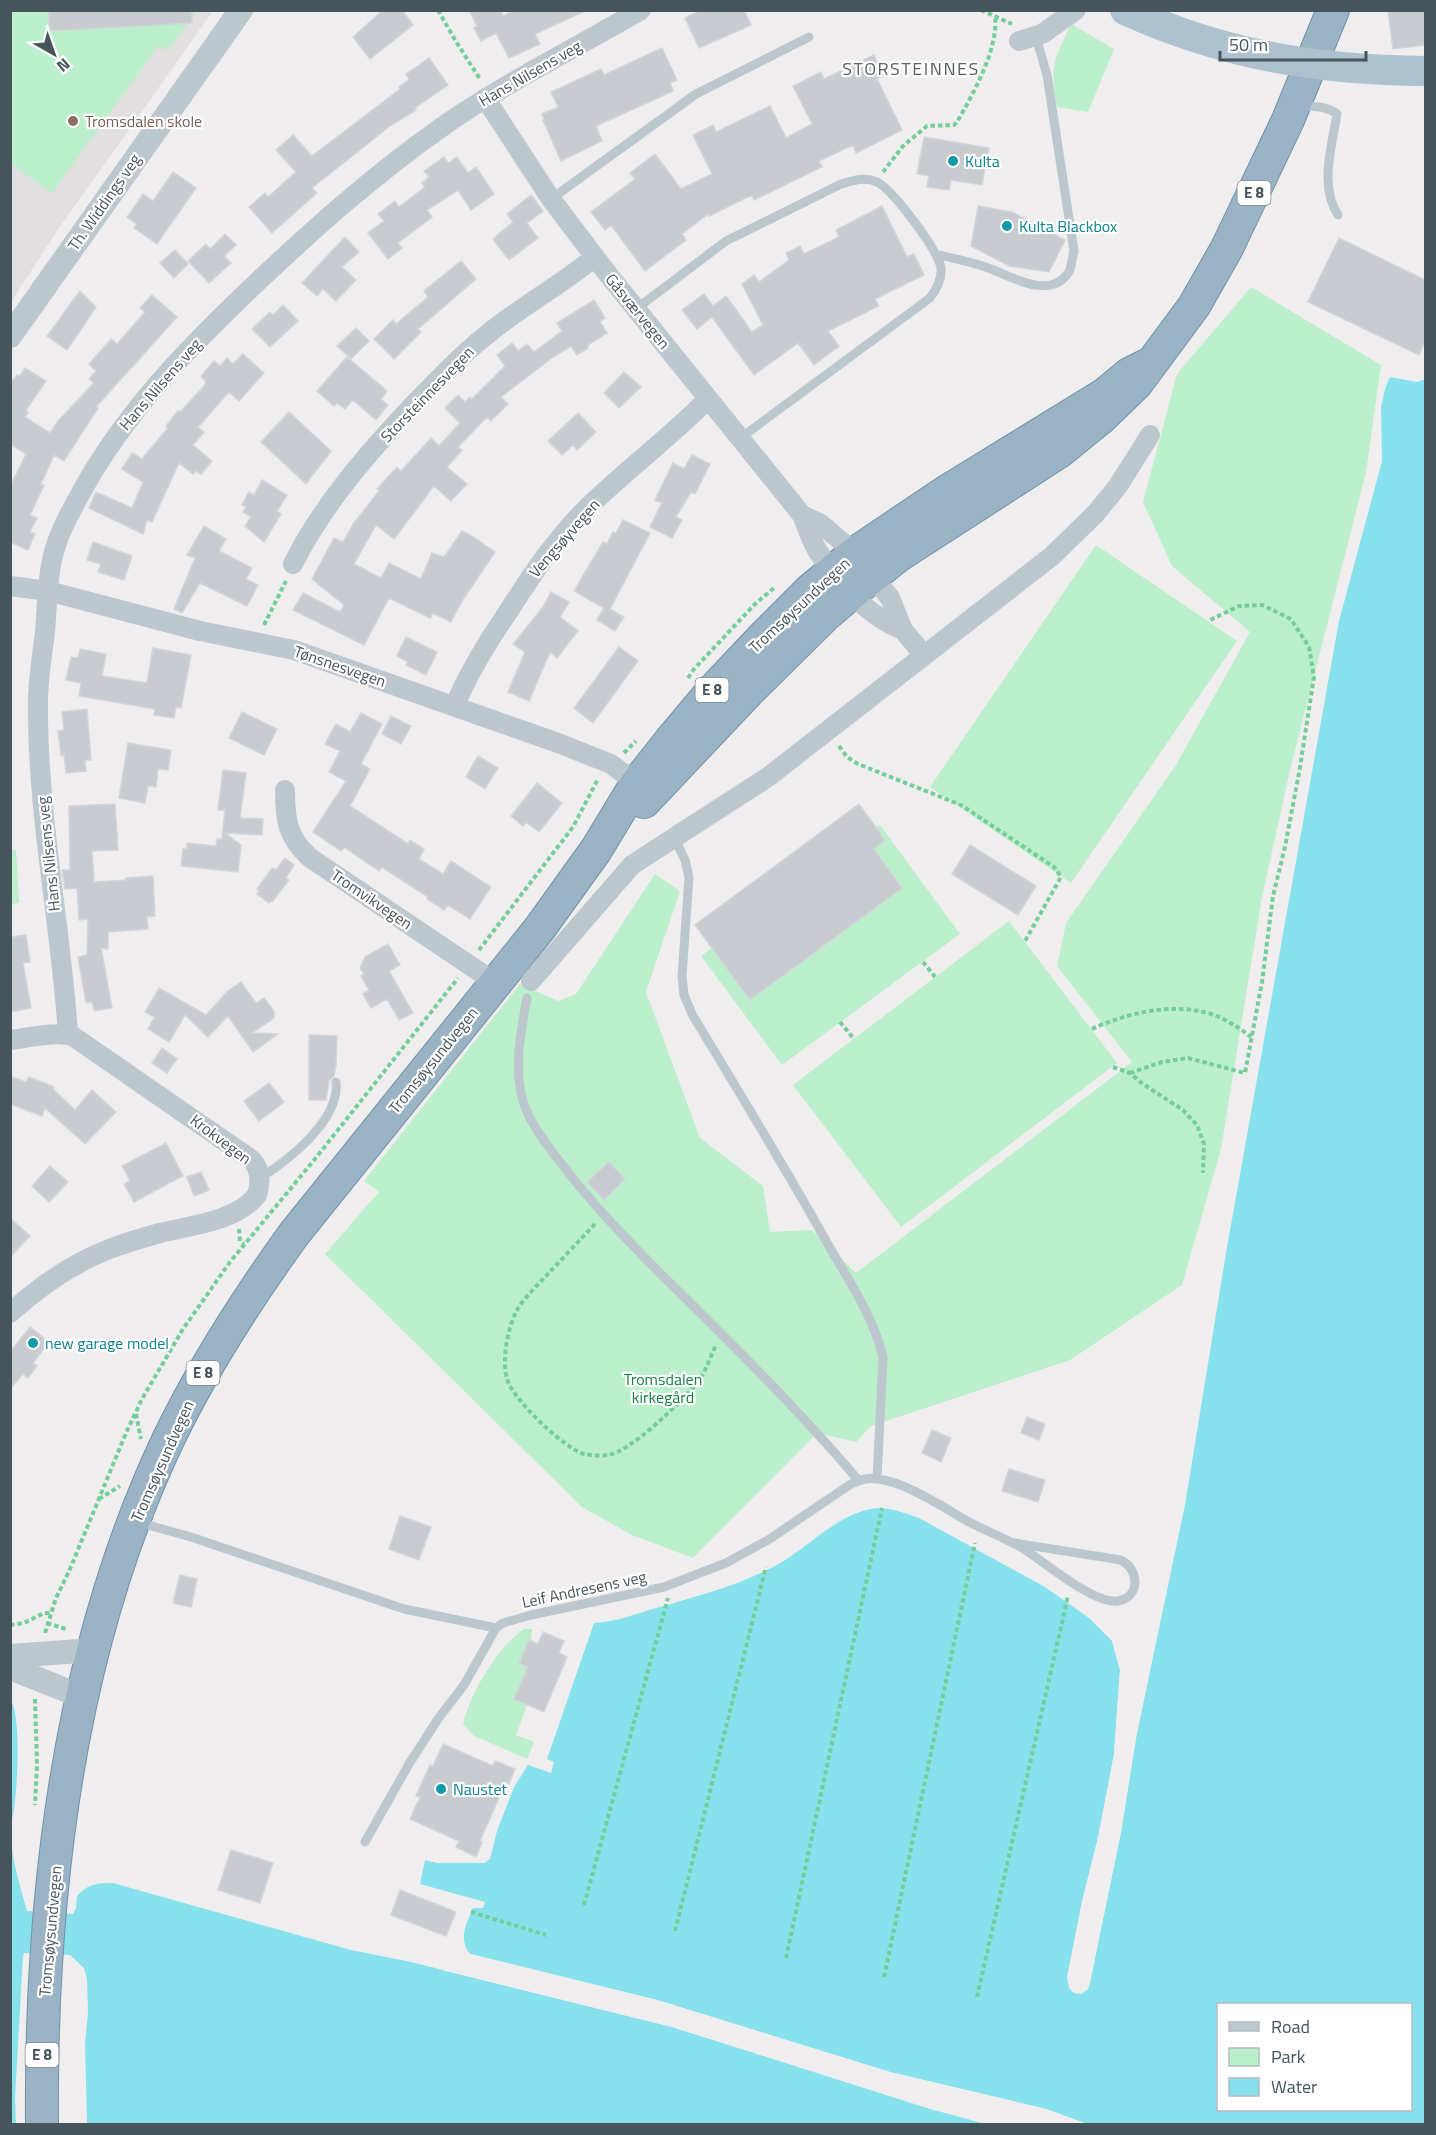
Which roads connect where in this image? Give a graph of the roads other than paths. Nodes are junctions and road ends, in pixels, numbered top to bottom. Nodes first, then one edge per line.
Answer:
1 (241, 10) edge
2 (641, 10) edge
3 (1076, 10) edge
4 (1125, 10) edge
5 (1333, 10) edge
6 (808, 37) dead end
7 (1027, 39) joint
8 (1425, 71) edge
9 (488, 97) junction
10 (1294, 106) junction
11 (551, 199) junction
12 (1338, 215) dead end
13 (936, 254) junction
14 (595, 257) junction
15 (636, 309) junction
16 (10, 336) edge
17 (708, 399) junction
18 (1150, 435) dead end
19 (740, 439) junction
20 (802, 515) junction
21 (293, 564) road end
22 (853, 573) junction
23 (10, 586) edge
24 (48, 591) junction
25 (903, 630) junction
26 (924, 655) junction
27 (455, 705) junction
28 (645, 789) junction
29 (285, 790) dead end
30 (674, 837) junction
31 (496, 983) junction
32 (529, 989) joint
33 (68, 1034) junction
34 (10, 1040) edge
35 (336, 1082) dead end
36 (260, 1178) junction
37 (10, 1312) edge
38 (877, 1478) junction
39 (859, 1480) junction
40 (135, 1521) junction
41 (1014, 1543) junction
42 (496, 1628) junction
43 (84, 1641) junction
44 (10, 1656) edge
45 (10, 1665) edge
46 (82, 1697) junction
47 (366, 1842) dead end
48 (42, 2124) edge

1 - 16 street, Th. Widdings veg
2 - 9 street, Hans Nilsens veg
3 - 7 street
4 - 8 main road, bridge
5 - 10 highway, Tromsøysundvegen / E 8
6 - 11 lane
7 - 13 lane
9 - 11 street, Gåsværvegen
9 - 24 street, Hans Nilsens veg
10 - 12 lane
10 - 22 highway, Tromsøysundvegen / E 8
11 - 14 street, Gåsværvegen
13 - 15 lane
13 - 19 lane
14 - 15 street, Gåsværvegen
14 - 21 street, Storsteinnesvegen
15 - 17 street, Gåsværvegen
17 - 19 street, Gåsværvegen
17 - 27 street, Vengsøyvegen
18 - 26 street
19 - 20 street, Gåsværvegen
20 - 22 street, Gåsværvegen
20 - 22 street, Gåsværvegen
22 - 25 street
22 - 25 street
22 - 28 highway, Tromsøysundvegen / E 8
23 - 24 street, Tønsnesvegen
24 - 27 street, Tønsnesvegen
24 - 33 street, Hans Nilsens veg
25 - 26 street
26 - 30 street
27 - 28 street, Tønsnesvegen
28 - 31 highway, Tromsøysundvegen / E 8
29 - 31 street, Tromvikvegen
30 - 32 street
30 - 38 lane
31 - 40 highway, Tromsøysundvegen / E 8
32 - 39 lane
33 - 34 street
33 - 36 street, Krokvegen
35 - 36 lane
36 - 37 street, Krokvegen
38 - 39 lane, Leif Andresens veg
38 - 41 lane, Leif Andresens veg
39 - 42 lane, Leif Andresens veg
40 - 42 lane
40 - 43 highway, Tromsøysundvegen / E 8
41 - 41 lane, Leif Andresens veg
42 - 47 lane
43 - 44 street
43 - 46 highway, Tromsøysundvegen / E 8
45 - 46 street
46 - 48 highway, Tromsøysundvegen / E 8

